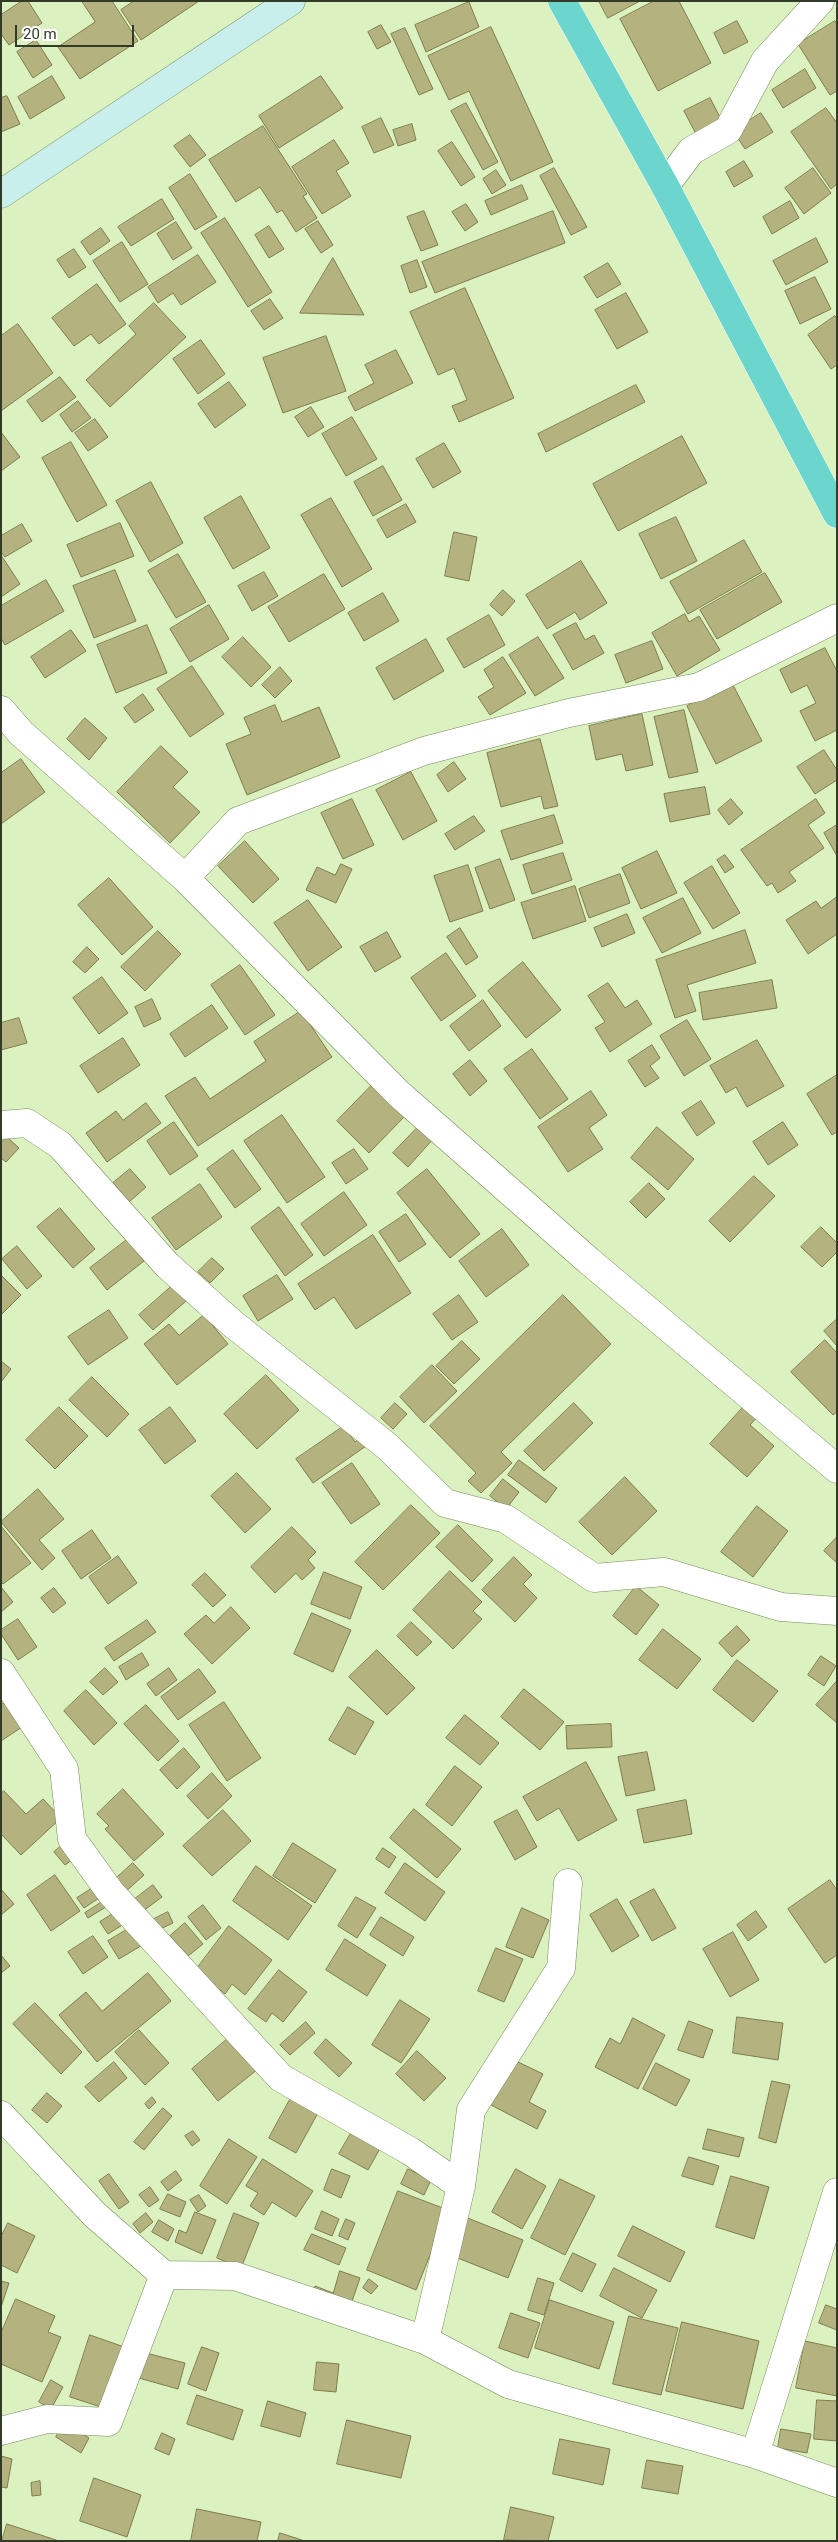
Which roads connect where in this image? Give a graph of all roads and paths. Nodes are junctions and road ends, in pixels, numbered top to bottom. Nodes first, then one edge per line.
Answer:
1 (291, 1) edge
2 (562, 1) edge
3 (820, 1) edge
4 (665, 186) junction
5 (1, 194) edge
6 (837, 514) edge
7 (837, 618) edge
8 (1, 710) edge
9 (185, 878) junction
10 (1, 1125) edge
11 (837, 1468) edge
12 (837, 1611) edge
13 (1, 1673) edge
14 (568, 1883) dead end
15 (1, 2115) edge
16 (461, 2186) junction
17 (837, 2192) edge
18 (164, 2275) junction
19 (425, 2340) junction
20 (1, 2431) edge
21 (755, 2454) junction
22 (837, 2483) edge

1 - 5 main road
2 - 4 highway
3 - 4 street
4 - 6 highway
7 - 9 street
8 - 9 street
9 - 11 street
10 - 12 street
13 - 16 street
14 - 16 street
15 - 18 street
16 - 19 street
17 - 21 street
18 - 19 street
18 - 20 street
19 - 21 street
21 - 22 street

